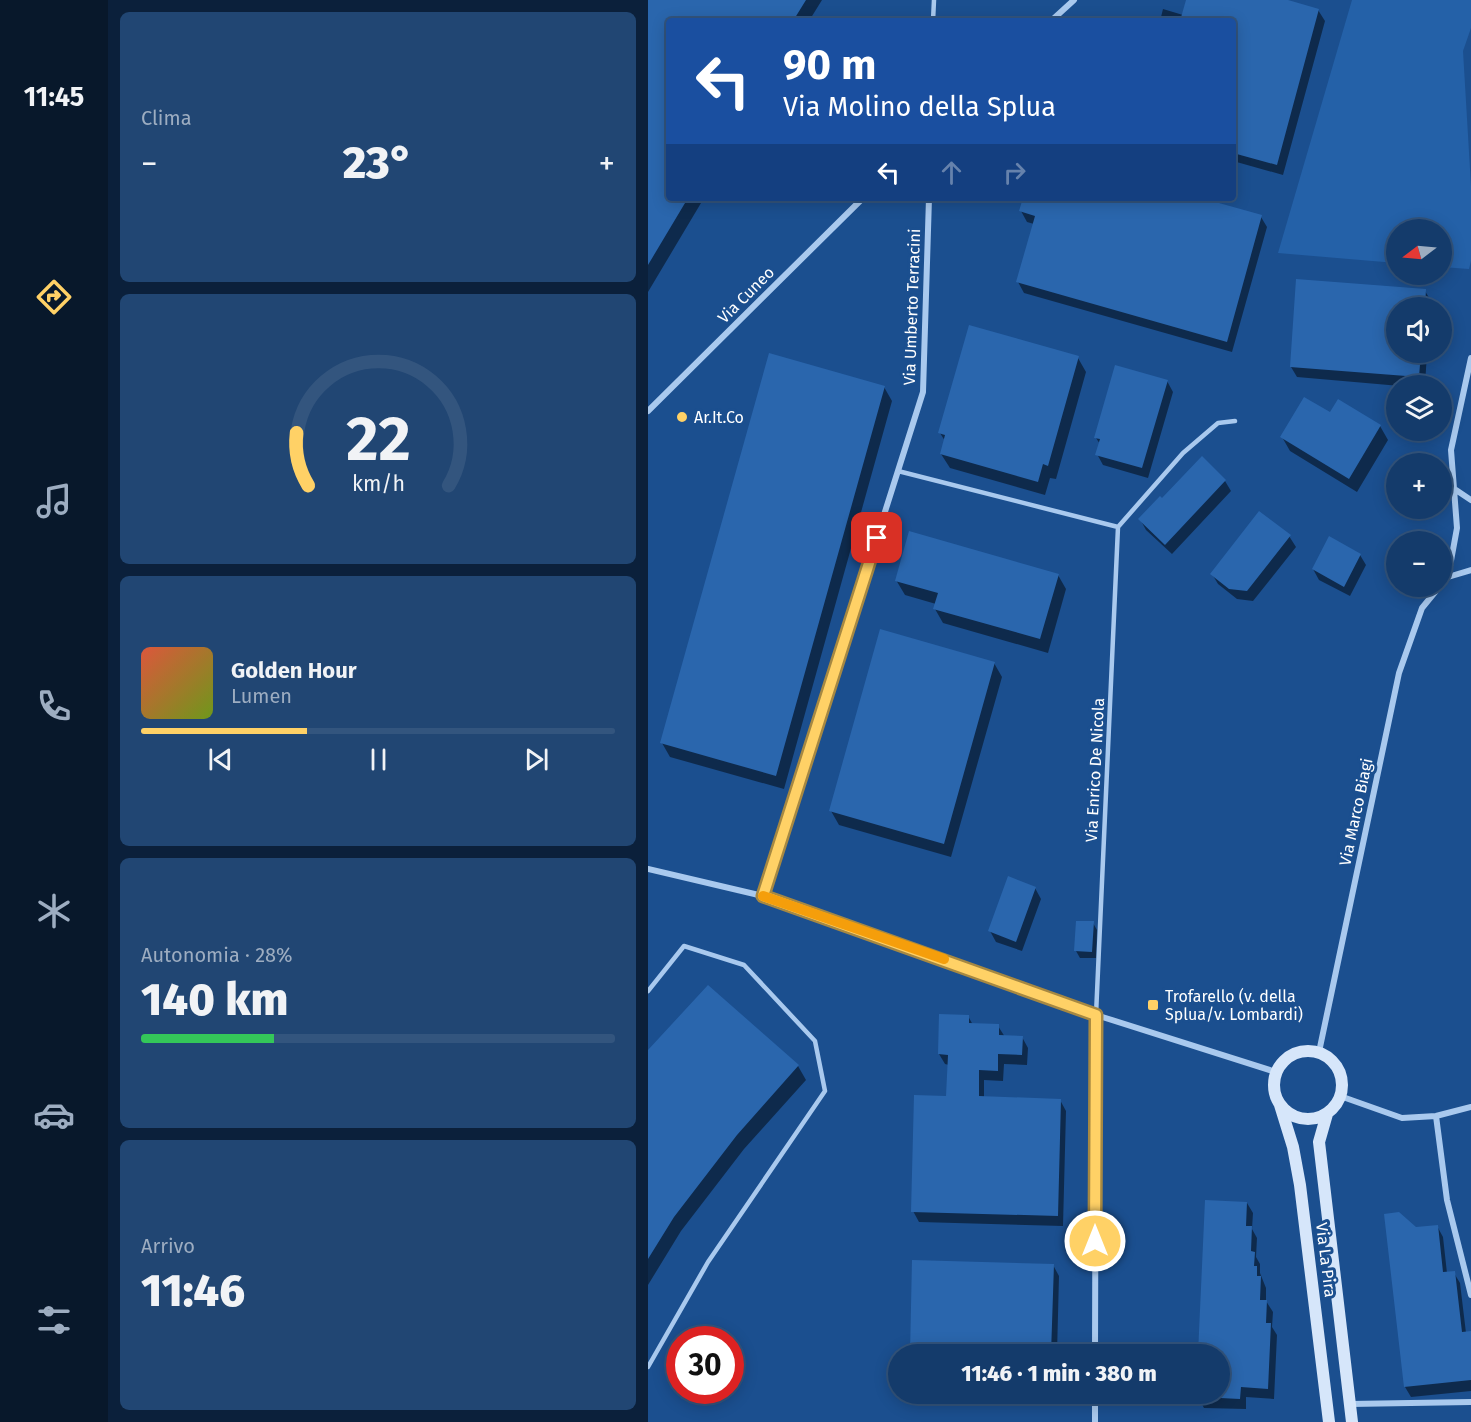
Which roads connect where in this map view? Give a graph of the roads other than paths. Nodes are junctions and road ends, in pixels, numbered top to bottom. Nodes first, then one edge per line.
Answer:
1 (934, 0) edge
2 (1074, 0) edge
3 (933, 18) edge
4 (1054, 18) edge
5 (860, 201) edge
6 (929, 201) edge
7 (1471, 358) edge
8 (648, 411) edge
9 (1235, 421) dead end
10 (898, 471) junction
11 (1456, 490) junction
12 (1471, 500) edge
13 (1118, 527) junction
14 (1452, 555) edge
15 (1471, 570) edge
16 (1452, 576) edge
17 (1432, 597) edge
18 (648, 869) edge
19 (763, 896) junction
20 (648, 991) edge
21 (1096, 1015) junction
22 (1319, 1052) junction
23 (1276, 1072) junction
24 (1340, 1096) junction
25 (1280, 1105) junction
26 (1471, 1107) edge
27 (1327, 1113) junction
28 (1436, 1116) junction
29 (1471, 1295) edge
30 (1095, 1344) edge
31 (648, 1367) edge
32 (1471, 1402) edge
33 (1095, 1404) edge
34 (1350, 1404) junction
35 (1095, 1422) edge
36 (1329, 1422) edge
37 (1352, 1422) edge

1 - 3 lane
2 - 4 street
5 - 8 street, Via Cuneo
6 - 10 street, Via Umberto Terracini
7 - 11 street, Via Marco Biagi
9 - 13 lane
10 - 13 lane
10 - 19 street, Via Umberto Terracini
11 - 12 street
11 - 14 street, Via Marco Biagi
13 - 21 lane, Via Enrico De Nicola
15 - 16 street
17 - 22 street, Via Marco Biagi
18 - 19 street
19 - 21 street
20 - 31 lane
21 - 23 street
21 - 30 street
22 - 23 street
22 - 24 street
23 - 25 street
24 - 27 street
24 - 28 street
25 - 27 street
25 - 36 street, Via La Pira
26 - 28 street
27 - 34 street, Via La Pira
28 - 29 street
32 - 34 street
33 - 35 street
34 - 37 street, Via La Pira

